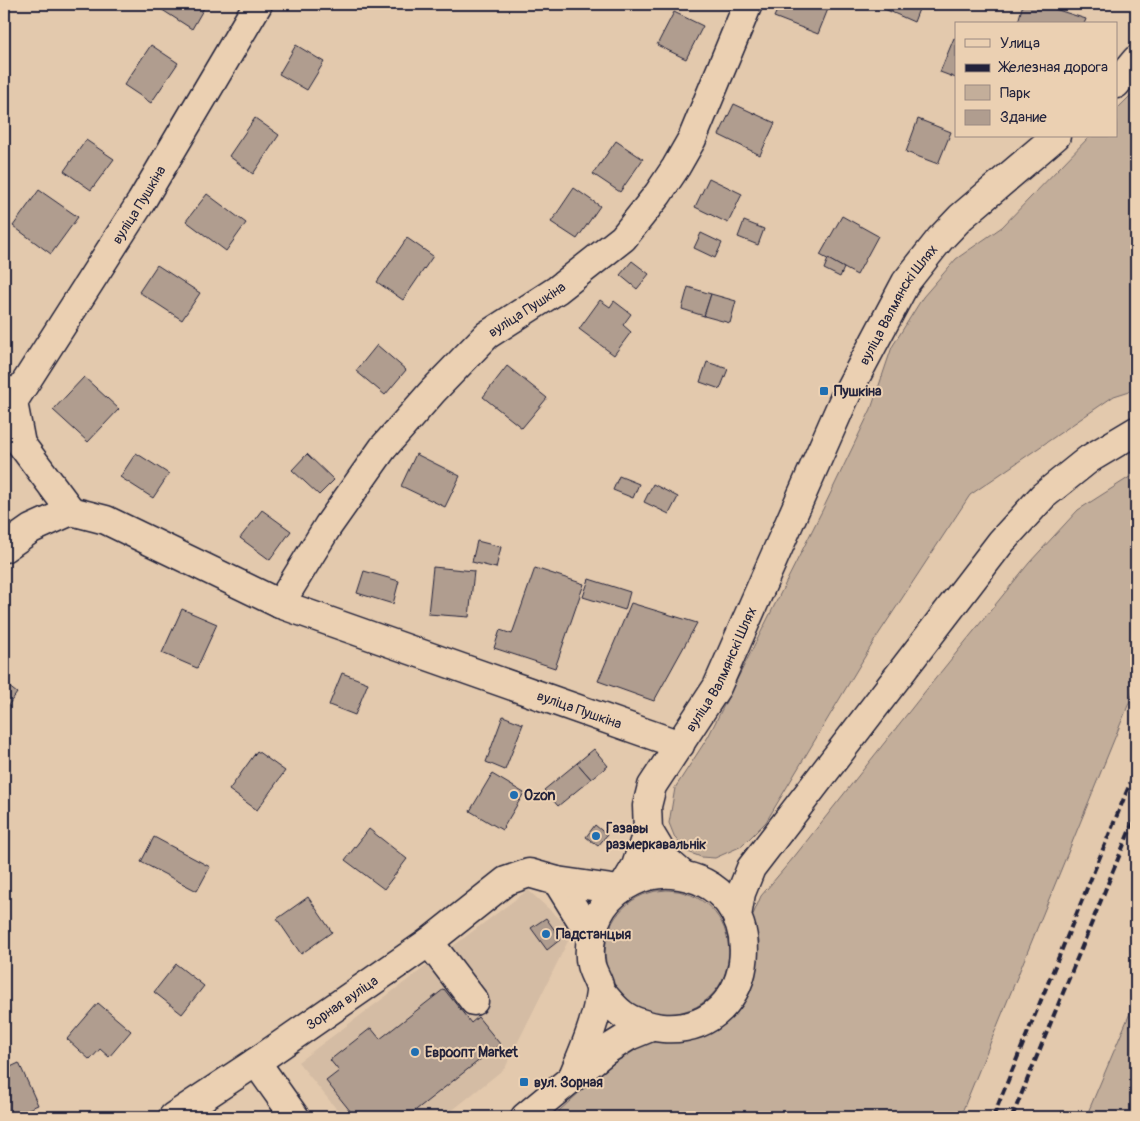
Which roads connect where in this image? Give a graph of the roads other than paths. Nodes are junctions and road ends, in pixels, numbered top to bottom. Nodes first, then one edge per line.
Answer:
1 (258, 4) edge
2 (748, 4) edge
3 (1136, 60) edge
4 (1118, 82) edge
5 (1054, 138) edge
6 (7, 399) edge
7 (1136, 431) edge
8 (71, 511) junction
9 (4, 548) edge
10 (280, 604) junction
11 (680, 745) junction
12 (648, 830) junction
13 (752, 868) junction
14 (692, 878) junction
15 (557, 881) junction
16 (621, 888) junction
17 (737, 916) junction
18 (591, 936) junction
19 (429, 942) junction
20 (600, 991) junction
21 (474, 1001) dead end
22 (651, 1027) junction
23 (256, 1062) junction
24 (573, 1076) junction
25 (173, 1117) edge
26 (295, 1117) edge
27 (526, 1117) edge

1 - 6 street, вуліца Пушкіна
2 - 10 street, вуліца Пушкіна
3 - 4 street
5 - 11 street, вуліца Валмянскі Шлях
6 - 8 street
7 - 13 street
8 - 9 street
8 - 10 street, вуліца Пушкіна
10 - 11 street, вуліца Пушкіна
11 - 12 street, вуліца Валмянскі Шлях
12 - 14 street
12 - 16 street, вуліца Валмянскі Шлях
13 - 14 street
13 - 17 street
14 - 16 street
14 - 17 street
15 - 16 street
15 - 18 street
15 - 19 street, Зорная вуліца
16 - 18 street, вуліца Валмянскі Шлях
17 - 22 street
18 - 20 street, вуліца Валмянскі Шлях
19 - 21 street
19 - 23 street, Зорная вуліца
20 - 22 street
20 - 24 street
22 - 24 street
23 - 25 street, Зорная вуліца
23 - 26 street
24 - 27 street

